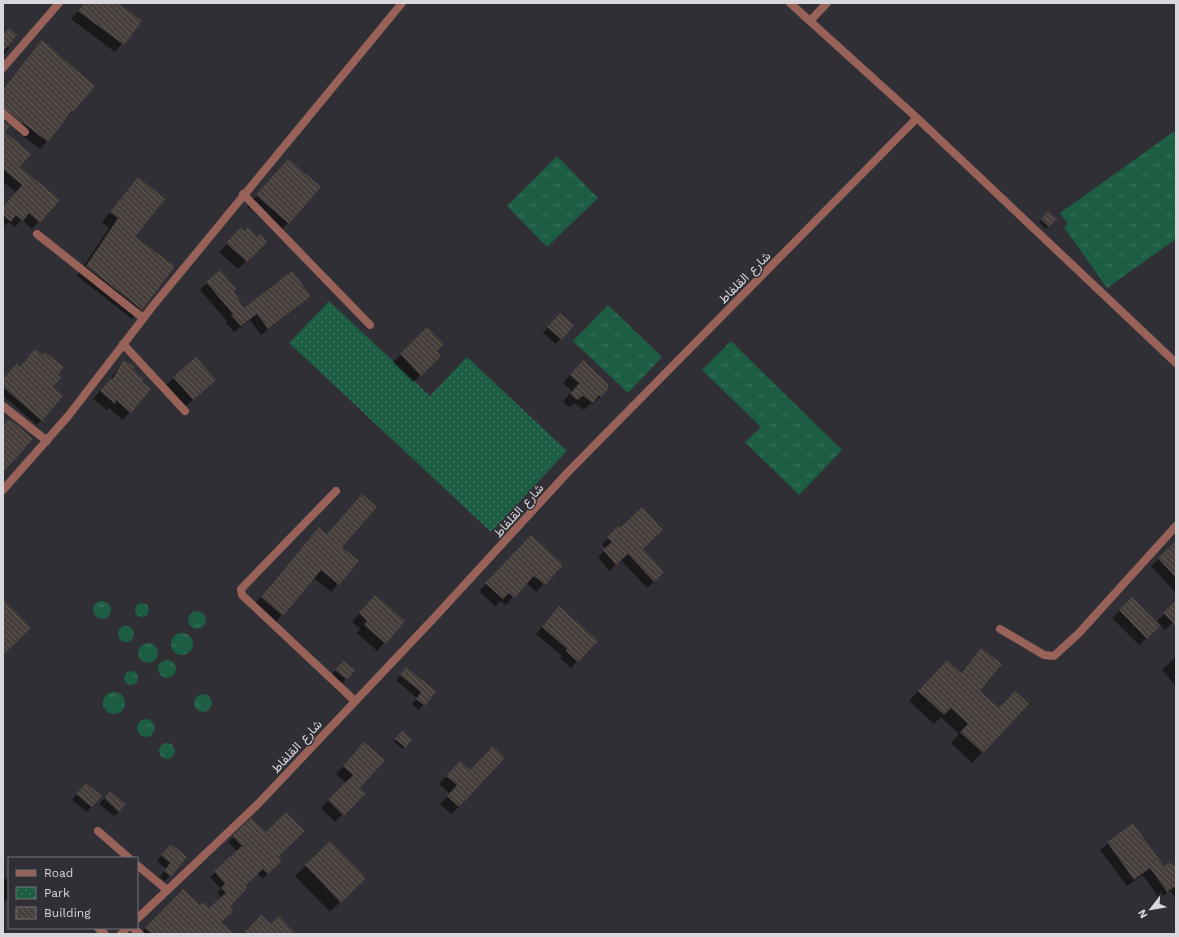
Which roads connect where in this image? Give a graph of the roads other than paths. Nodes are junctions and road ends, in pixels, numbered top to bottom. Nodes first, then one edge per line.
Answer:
1 (59, 3) edge
2 (402, 3) edge
3 (790, 3) edge
4 (827, 3) edge
5 (810, 21) junction
6 (3, 68) edge
7 (3, 113) edge
8 (917, 118) junction
9 (25, 132) dead end
10 (243, 194) junction
11 (37, 234) dead end
12 (143, 318) junction
13 (370, 325) dead end
14 (123, 344) junction
15 (1176, 363) edge
16 (3, 406) edge
17 (185, 411) dead end
18 (47, 441) junction
19 (3, 490) edge
20 (336, 491) dead end
21 (1176, 526) edge
22 (1000, 629) dead end
23 (355, 701) junction
24 (98, 831) dead end
25 (128, 857) edge
26 (138, 866) edge
27 (167, 890) junction
28 (138, 918) edge

1 - 6 street
2 - 10 street
3 - 5 street
4 - 5 street
5 - 8 street
7 - 9 street
8 - 15 street
8 - 23 street, شارع القلفاط
10 - 12 street
10 - 13 street
11 - 12 street
12 - 14 street
14 - 17 street
14 - 18 street
16 - 18 street
18 - 19 street
20 - 23 street
21 - 22 street
23 - 27 street, شارع القلفاط
24 - 25 street
26 - 27 street
27 - 28 street, شارع القلفاط

